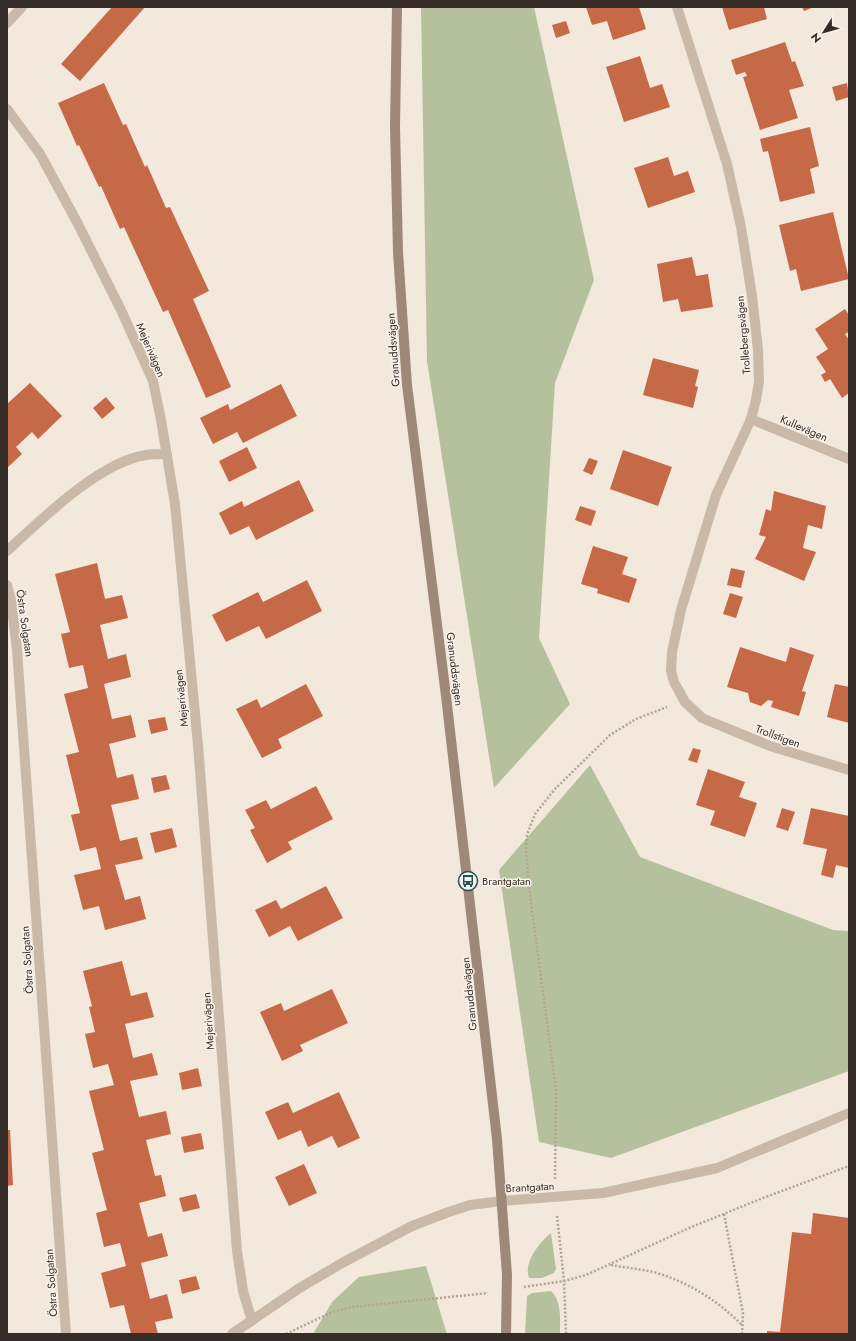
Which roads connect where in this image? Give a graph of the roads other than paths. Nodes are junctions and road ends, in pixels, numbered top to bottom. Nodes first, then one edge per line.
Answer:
1 (22, 7) edge
2 (397, 7) edge
3 (677, 7) edge
4 (7, 23) edge
5 (7, 109) edge
6 (751, 419) junction
7 (167, 454) junction
8 (849, 459) edge
9 (7, 551) edge
10 (7, 585) edge
11 (702, 718) joint
12 (849, 770) edge
13 (849, 1113) edge
14 (502, 1201) junction
15 (252, 1321) junction
16 (66, 1334) edge
17 (232, 1334) edge
18 (506, 1334) edge

1 - 4 street
2 - 14 street, Granuddsvägen
3 - 6 street, Trollebergsvägen
5 - 7 street, Mejerivägen
6 - 8 street, Kullevägen
6 - 11 street, Trollebergsvägen
7 - 9 street
7 - 15 street, Mejerivägen
10 - 16 street, Östra Solgatan
11 - 12 street, Trollstigen
13 - 14 street, Brantgatan
14 - 15 street, Brantgatan
14 - 18 street, Granuddsvägen
15 - 17 street, Brantgatan

